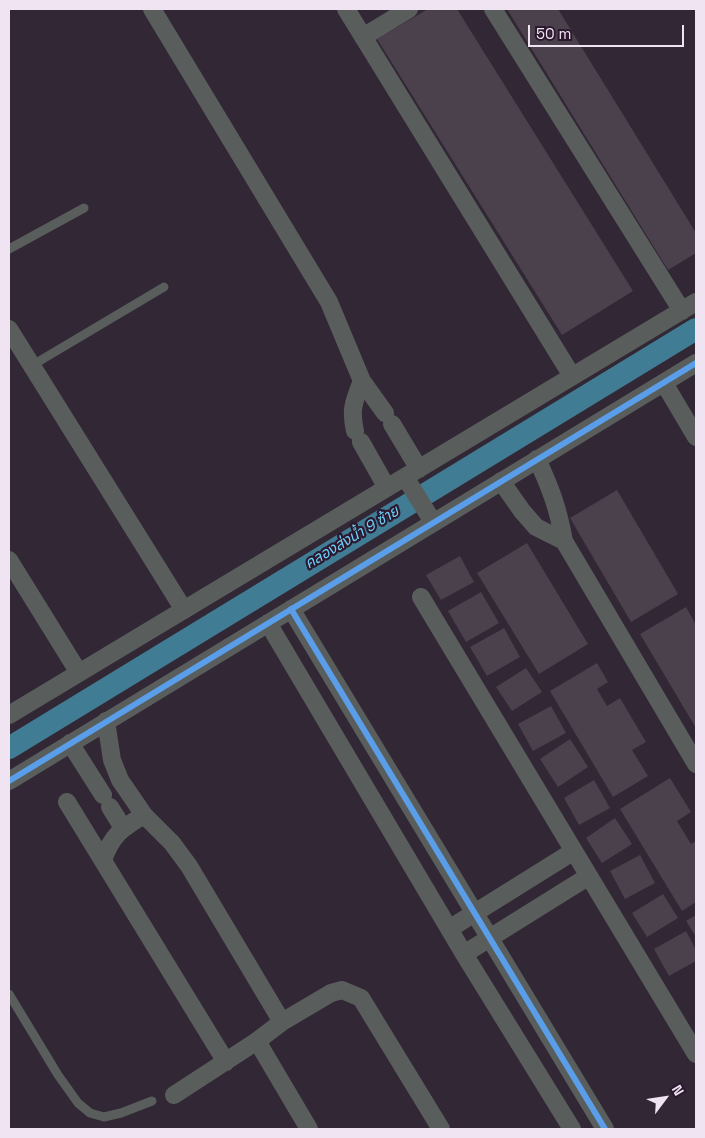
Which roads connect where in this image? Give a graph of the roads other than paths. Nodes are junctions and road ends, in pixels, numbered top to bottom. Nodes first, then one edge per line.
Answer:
1 (152, 9) edge
2 (346, 9) edge
3 (409, 9) edge
4 (493, 9) edge
5 (364, 37) junction
6 (84, 208) dead end
7 (9, 249) edge
8 (164, 287) dead end
9 (689, 307) edge
10 (9, 329) edge
11 (696, 363) edge
12 (31, 366) junction
13 (572, 376) junction
14 (362, 381) junction
15 (664, 383) junction
16 (696, 437) edge
17 (537, 459) junction
18 (412, 479) junction
19 (501, 481) junction
20 (387, 488) junction
21 (432, 521) junction
22 (564, 541) junction
23 (9, 560) edge
24 (422, 597) dead end
25 (291, 609) junction
26 (184, 610) junction
27 (268, 623) junction
28 (79, 673) junction
29 (338, 688) junction
30 (314, 702) junction
31 (9, 715) edge
32 (106, 721) junction
33 (70, 743) junction
34 (696, 764) edge
35 (9, 781) edge
36 (67, 802) dead end
37 (144, 815) junction
38 (123, 828) junction
39 (574, 851) junction
40 (103, 860) junction
41 (589, 876) junction
42 (474, 914) junction
43 (449, 928) junction
44 (488, 938) junction
45 (464, 954) junction
46 (9, 994) edge
47 (282, 1022) junction
48 (257, 1041) junction
49 (696, 1054) edge
50 (226, 1062) junction
51 (174, 1096) dead end
52 (152, 1101) dead end
53 (309, 1129) edge
54 (441, 1129) edge
55 (572, 1129) edge
56 (605, 1129) edge

1 - 14 street
2 - 5 street
3 - 5 street
4 - 9 street
5 - 13 street
6 - 7 lane
8 - 12 lane
9 - 13 street
10 - 12 street
11 - 15 street
12 - 26 street
13 - 18 street
14 - 18 street
14 - 20 street
15 - 16 street
15 - 17 street
17 - 19 street
17 - 22 street
18 - 20 street
18 - 21 street
19 - 21 street
19 - 22 street
20 - 26 street
21 - 25 street
22 - 34 street
23 - 28 street
24 - 39 street
25 - 27 street
25 - 29 street
26 - 28 street
27 - 30 street
27 - 32 street
28 - 31 street
29 - 30 street
29 - 42 street
30 - 43 street
32 - 33 street
32 - 37 street
33 - 35 street
33 - 38 street
36 - 40 street
37 - 38 street
37 - 47 street
38 - 40 street
39 - 41 street
39 - 42 street
40 - 50 street
41 - 44 street
41 - 49 street
42 - 43 street
42 - 44 street
43 - 45 street
44 - 45 street
44 - 56 street
45 - 55 street
46 - 52 lane
47 - 48 street
47 - 54 street
48 - 50 street
48 - 53 street
50 - 51 street

